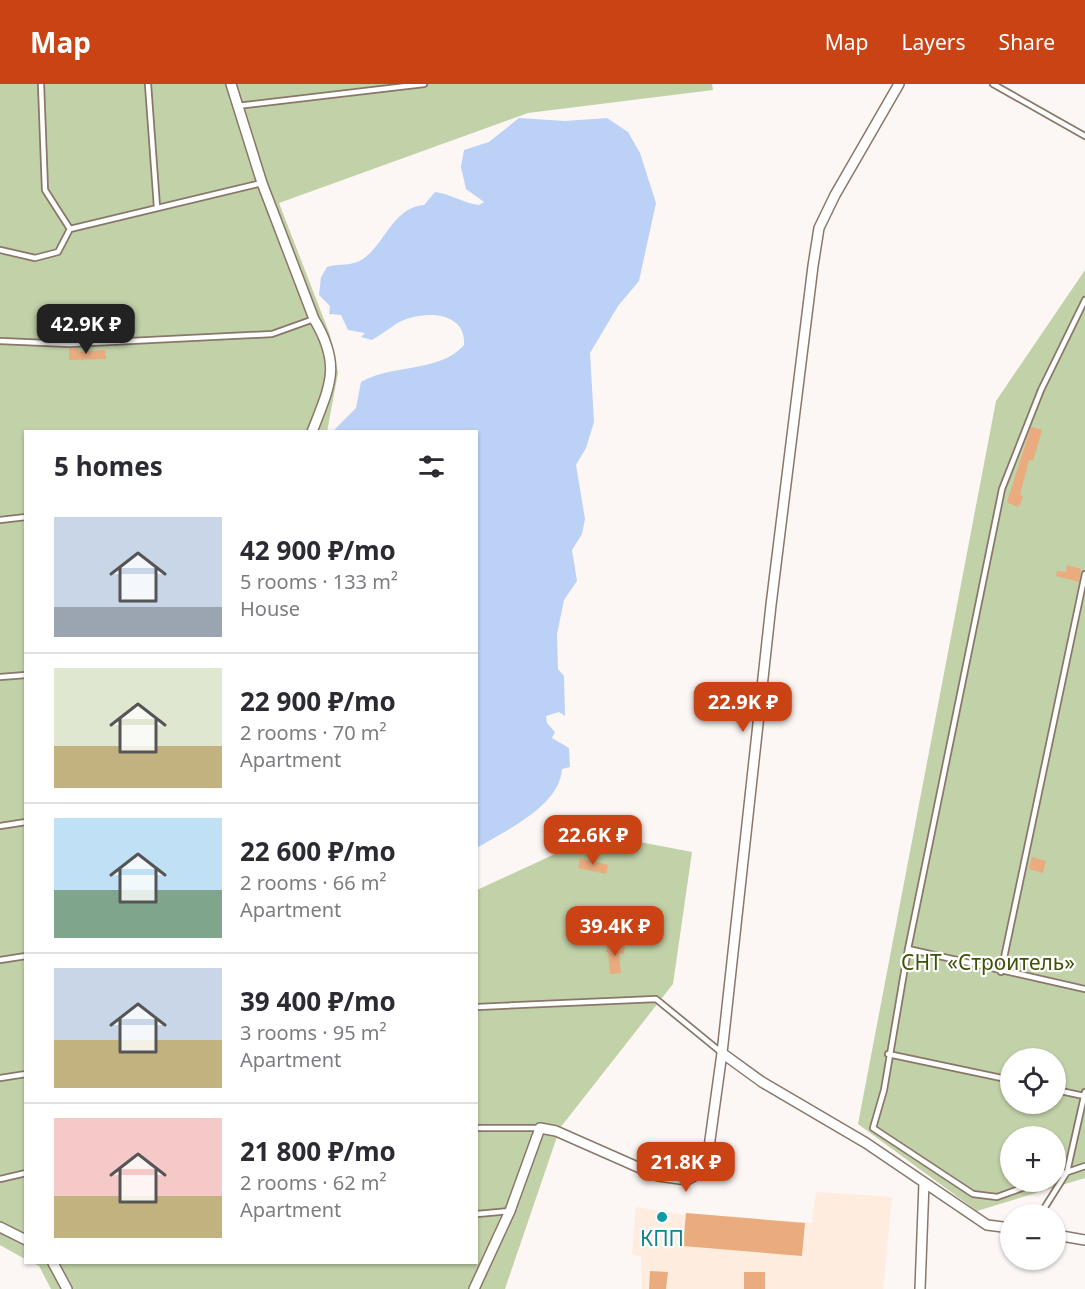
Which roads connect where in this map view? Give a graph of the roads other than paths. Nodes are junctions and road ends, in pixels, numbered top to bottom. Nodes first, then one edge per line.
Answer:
1 (41, 84) edge
2 (148, 84) edge
3 (231, 84) edge
4 (424, 84) edge
5 (899, 84) edge
6 (993, 84) edge
7 (237, 106) junction
8 (1085, 136) edge
9 (262, 183) junction
10 (157, 207) junction
11 (70, 229) junction
12 (0, 250) edge
13 (1085, 300) edge
14 (314, 319) junction
15 (0, 341) edge
16 (313, 430) edge
17 (24, 518) edge
18 (0, 520) edge
19 (1085, 574) edge
20 (24, 675) edge
21 (0, 677) edge
22 (24, 822) edge
23 (0, 826) edge
24 (908, 949) junction
25 (24, 956) edge
26 (0, 960) edge
27 (1001, 972) junction
28 (1085, 989) edge
29 (478, 1007) edge
30 (722, 1053) junction
31 (888, 1054) junction
32 (24, 1074) edge
33 (0, 1078) edge
34 (1000, 1078) edge
35 (1066, 1091) edge
36 (1085, 1094) edge
37 (478, 1128) edge
38 (540, 1128) junction
39 (1085, 1166) edge
40 (1067, 1172) junction
41 (24, 1173) edge
42 (0, 1179) edge
43 (924, 1183) junction
44 (1011, 1192) edge
45 (1047, 1204) edge
46 (510, 1211) junction
47 (478, 1214) edge
48 (0, 1227) edge
49 (1000, 1227) edge
50 (1066, 1237) edge
51 (24, 1239) edge
52 (1085, 1240) edge
53 (54, 1264) edge
54 (67, 1289) edge
55 (474, 1289) edge
56 (920, 1289) edge

1 - 11 lane
2 - 10 lane
3 - 7 street
4 - 7 lane
5 - 30 street
6 - 8 lane
7 - 9 street
9 - 10 lane
9 - 14 street
10 - 11 lane
11 - 12 lane
13 - 24 lane
14 - 15 lane
14 - 16 street
17 - 18 lane
19 - 27 lane
20 - 21 lane
22 - 23 lane
24 - 27 lane
24 - 31 lane
25 - 26 lane
27 - 28 lane
29 - 30 lane
30 - 38 street
30 - 43 street
31 - 34 lane
31 - 44 lane
32 - 33 lane
35 - 36 lane
36 - 40 lane
37 - 38 lane
38 - 46 street
39 - 40 lane
40 - 45 lane
41 - 42 lane
43 - 49 street
43 - 56 street
46 - 47 lane
46 - 55 street
48 - 51 street
50 - 52 street
53 - 54 street

